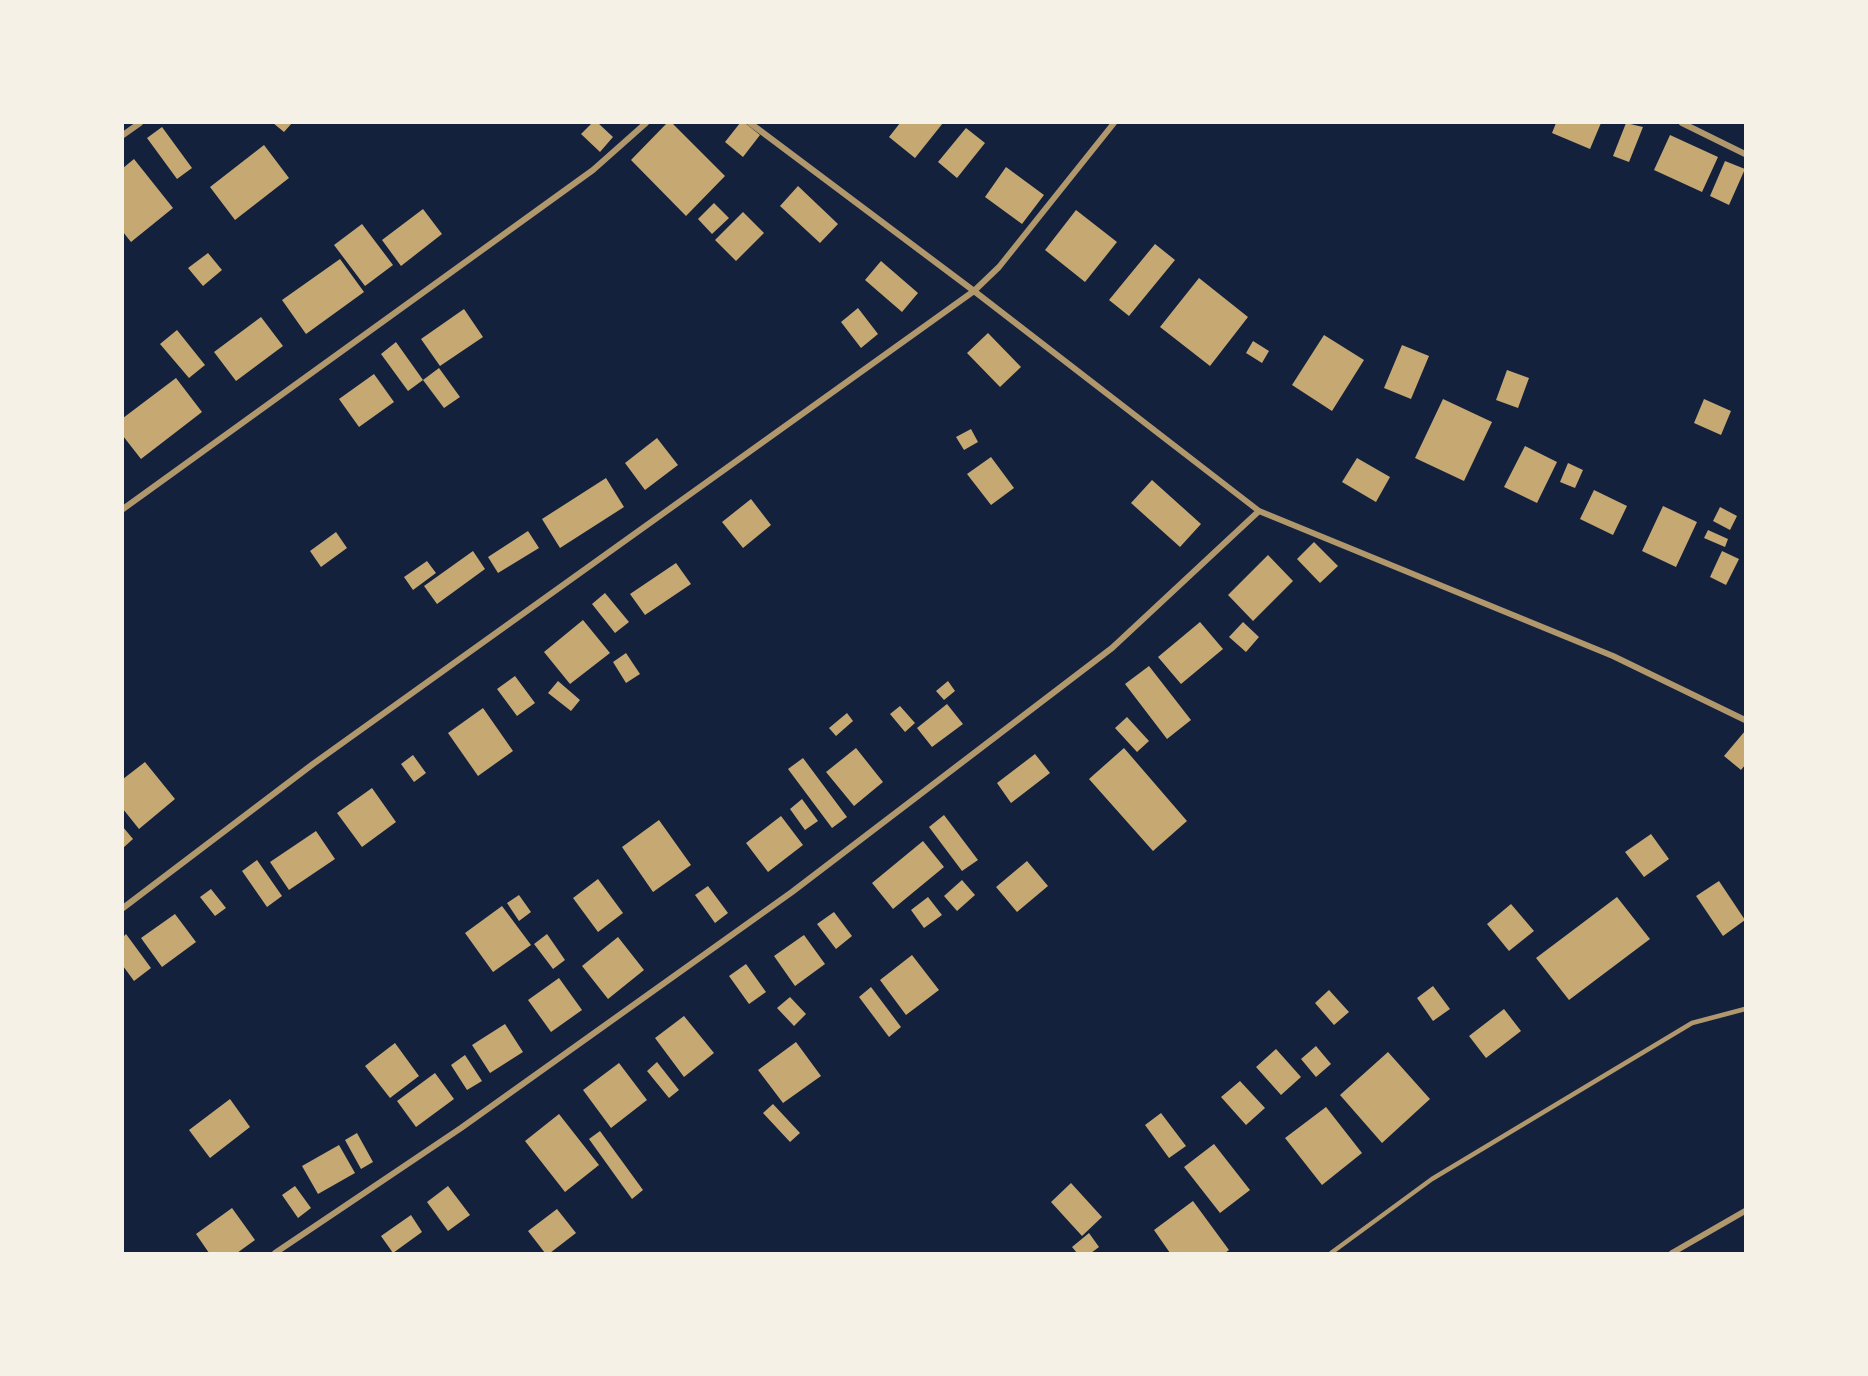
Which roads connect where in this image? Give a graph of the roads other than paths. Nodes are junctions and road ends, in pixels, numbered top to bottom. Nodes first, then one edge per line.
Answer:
1 (140, 123) edge
2 (646, 123) edge
3 (750, 123) edge
4 (1114, 123) edge
5 (1682, 123) edge
6 (123, 135) edge
7 (1745, 154) edge
8 (974, 291) junction
9 (123, 509) edge
10 (1259, 510) junction
11 (1745, 720) edge
12 (123, 908) edge
13 (1745, 1009) edge
14 (1745, 1211) edge
15 (275, 1253) edge
16 (1331, 1253) edge
17 (1672, 1253) edge

1 - 6 street
2 - 9 street
3 - 8 street
4 - 8 street
5 - 7 street
8 - 10 street
8 - 12 street
10 - 11 street
10 - 15 street
13 - 16 lane
14 - 17 street

